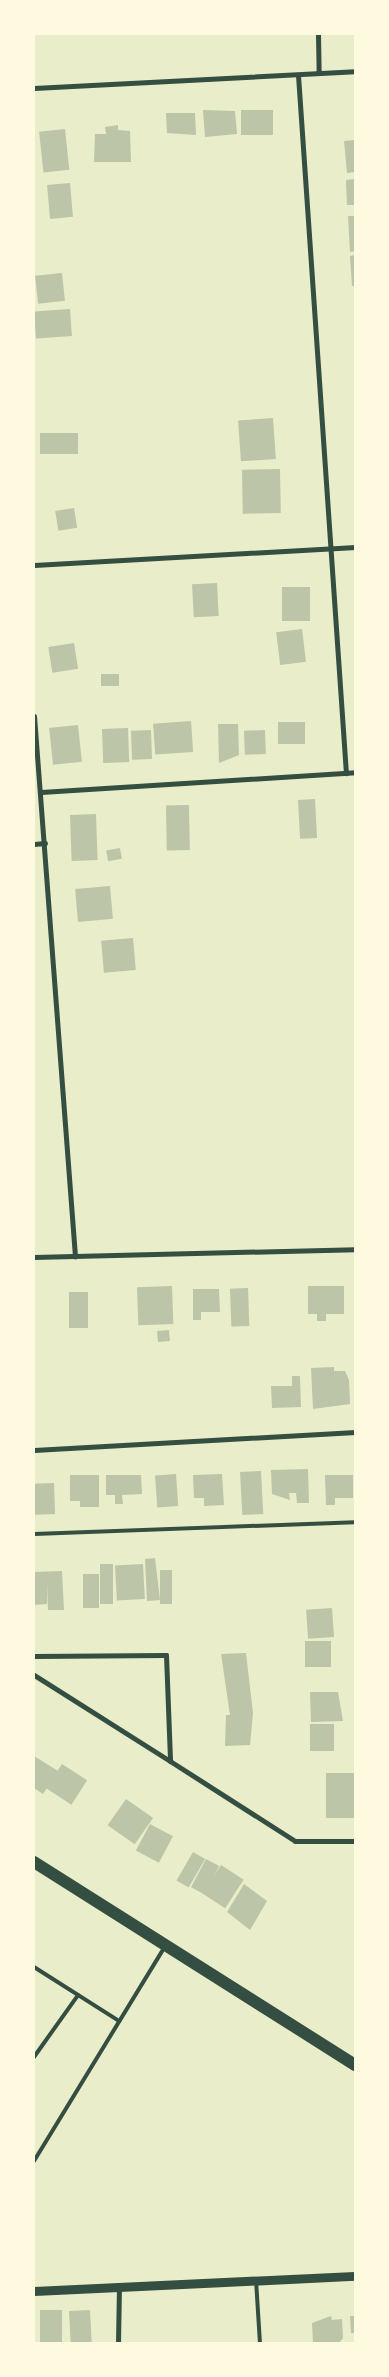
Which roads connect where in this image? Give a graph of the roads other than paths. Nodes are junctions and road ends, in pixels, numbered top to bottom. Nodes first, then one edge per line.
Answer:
1 (318, 34) edge
2 (355, 71) edge
3 (319, 73) junction
4 (298, 75) junction
5 (34, 88) edge
6 (355, 547) edge
7 (329, 548) junction
8 (34, 565) edge
9 (34, 716) edge
10 (355, 772) edge
11 (346, 773) junction
12 (41, 792) junction
13 (45, 843) junction
14 (34, 844) edge
15 (355, 1249) edge
16 (75, 1256) junction
17 (34, 1257) edge
18 (355, 1432) edge
19 (34, 1450) edge
20 (355, 1522) edge
21 (34, 1534) edge
22 (34, 1656) edge
23 (34, 1675) edge
24 (170, 1762) junction
25 (355, 1841) edge
26 (34, 1862) edge
27 (164, 1946) junction
28 (34, 1966) edge
29 (78, 1994) junction
30 (119, 2021) junction
31 (34, 2057) edge
32 (355, 2066) edge
33 (34, 2161) edge
34 (355, 2276) edge
35 (256, 2280) junction
36 (118, 2286) junction
37 (34, 2291) edge
38 (118, 2343) edge
39 (260, 2343) edge

1 - 3 street
2 - 3 street
3 - 4 street
4 - 5 street
4 - 7 street
6 - 7 street
7 - 8 street
7 - 11 street
9 - 12 street
10 - 11 street
11 - 12 street
12 - 13 street
13 - 14 street
13 - 16 street
15 - 16 street
16 - 17 street
18 - 19 street
20 - 21 lane
22 - 24 street
23 - 24 street
24 - 25 street
26 - 27 main road
27 - 30 lane
27 - 32 main road
28 - 29 lane
29 - 30 lane
29 - 31 lane
30 - 33 lane
34 - 35 street
35 - 36 street
35 - 39 lane
36 - 37 street
36 - 38 street

